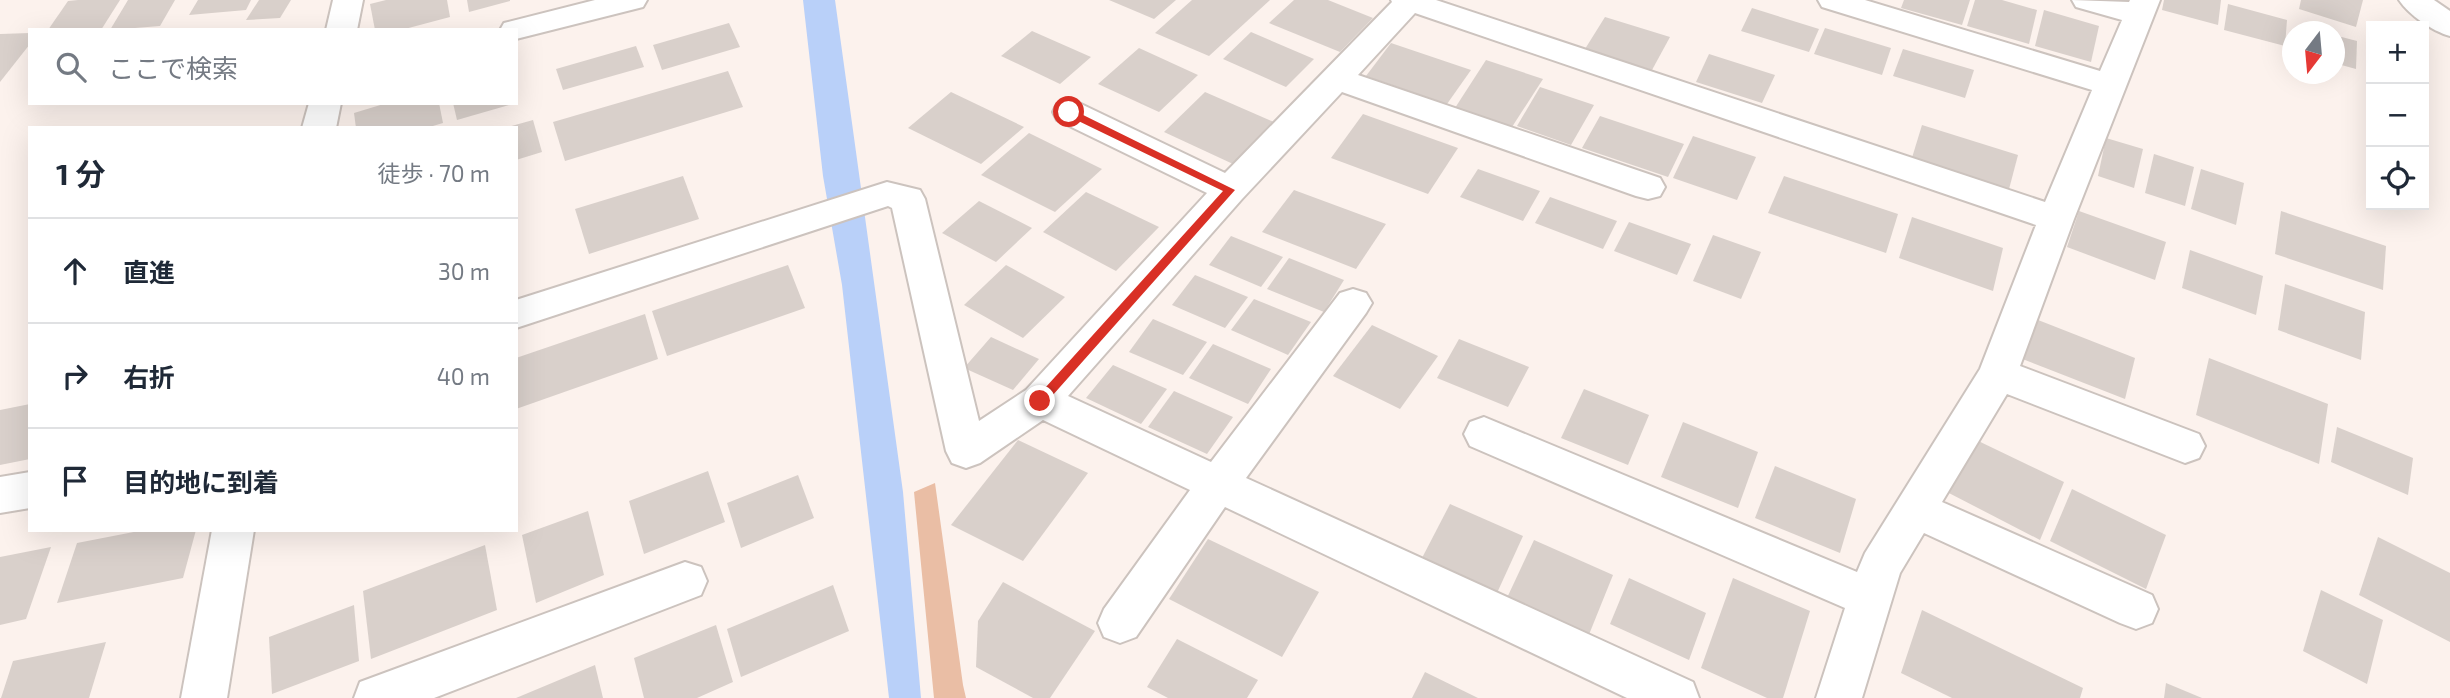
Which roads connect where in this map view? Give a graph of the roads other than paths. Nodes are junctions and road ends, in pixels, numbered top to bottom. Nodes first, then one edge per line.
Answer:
1 (348, 0) edge
2 (632, 0) edge
3 (1409, 0) edge
4 (1833, 0) edge
5 (2087, 0) edge
6 (2414, 0) edge
7 (2142, 8) edge
8 (2450, 26) edge
9 (341, 28) edge
10 (518, 29) edge
11 (1337, 79) junction
12 (2111, 85) junction
13 (325, 105) edge
14 (1069, 112) dead end
15 (319, 126) edge
16 (1648, 187) dead end
17 (1230, 190) junction
18 (2056, 219) junction
19 (1353, 303) dead end
20 (518, 313) edge
21 (1998, 374) junction
22 (1040, 401) junction
23 (1484, 434) dead end
24 (2185, 446) dead end
25 (1218, 484) junction
26 (28, 489) edge
27 (0, 495) edge
28 (1916, 509) junction
29 (233, 532) edge
30 (685, 581) dead end
31 (1870, 598) junction
32 (2136, 609) dead end
33 (1121, 623) dead end
34 (204, 698) edge
35 (377, 698) edge
36 (1676, 698) edge
37 (1839, 698) edge

1 - 9 street
2 - 10 street
3 - 11 street
3 - 18 street
4 - 12 street
5 - 7 street
6 - 8 street
7 - 12 street
11 - 16 street
11 - 17 street
12 - 18 street
13 - 15 street
14 - 17 street
17 - 22 street
18 - 21 street
19 - 25 street
20 - 22 street
21 - 24 street
21 - 28 street
22 - 25 street
23 - 31 street
25 - 33 street
25 - 36 street
26 - 27 street
28 - 31 street
28 - 32 street
29 - 34 street
30 - 35 street
31 - 37 street

